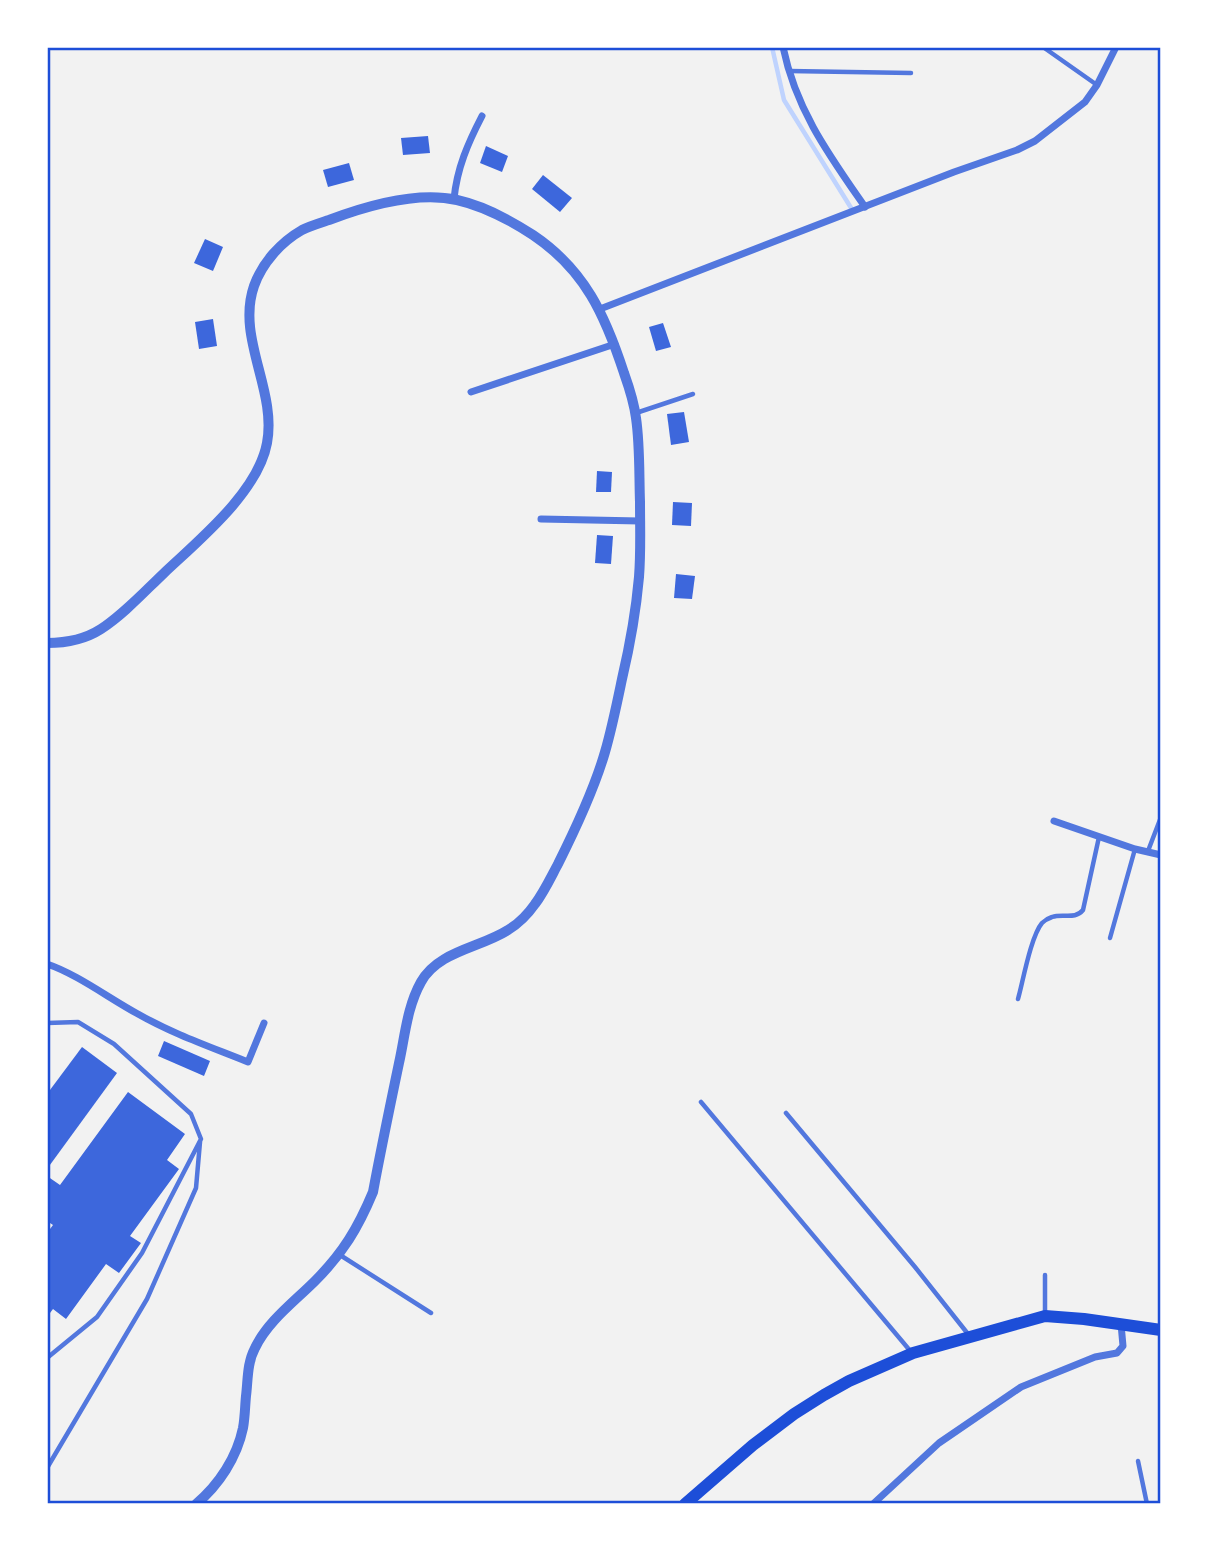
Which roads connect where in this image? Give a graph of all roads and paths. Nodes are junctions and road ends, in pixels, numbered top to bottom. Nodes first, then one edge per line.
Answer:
1 (783, 47) edge
2 (1043, 47) edge
3 (1116, 47) edge
4 (788, 71) junction
5 (911, 73) dead end
6 (1097, 85) junction
7 (482, 116) dead end
8 (454, 199) junction
9 (865, 206) junction
10 (600, 309) junction
11 (615, 344) junction
12 (471, 393) dead end
13 (693, 394) dead end
14 (636, 413) junction
15 (541, 519) dead end
16 (640, 521) junction
17 (47, 643) edge
18 (1161, 817) edge
19 (1054, 821) dead end
20 (1099, 836) junction
21 (1135, 849) junction
22 (1148, 851) junction
23 (1161, 855) edge
24 (1110, 938) dead end
25 (47, 964) edge
26 (1018, 999) dead end
27 (47, 1023) edge
28 (264, 1023) dead end
29 (701, 1102) dead end
30 (786, 1113) dead end
31 (201, 1139) junction
32 (339, 1255) junction
33 (1045, 1275) dead end
34 (431, 1313) dead end
35 (1045, 1316) junction
36 (1121, 1324) junction
37 (1161, 1330) edge
38 (971, 1338) junction
39 (913, 1353) junction
40 (47, 1358) edge
41 (1138, 1461) dead end
42 (47, 1468) edge
43 (196, 1504) edge
44 (685, 1504) edge
45 (873, 1504) edge
46 (1147, 1504) edge

1 - 4 street
2 - 6 lane
3 - 6 street
4 - 5 lane
4 - 9 street
6 - 9 street
7 - 8 street
8 - 10 street
8 - 17 street
9 - 10 street
10 - 11 street
11 - 12 street
11 - 14 street
13 - 14 lane
14 - 16 street
15 - 16 street
16 - 32 street
18 - 22 lane
19 - 20 street
20 - 21 street
20 - 26 lane
21 - 22 street
21 - 24 lane
22 - 23 street
25 - 28 street
27 - 31 lane
29 - 39 lane
30 - 38 lane
31 - 40 lane
31 - 42 lane
32 - 34 lane
32 - 43 street
33 - 35 lane
35 - 36 main road
35 - 38 main road
36 - 37 main road
36 - 45 street
38 - 39 main road
39 - 44 main road
41 - 46 lane

